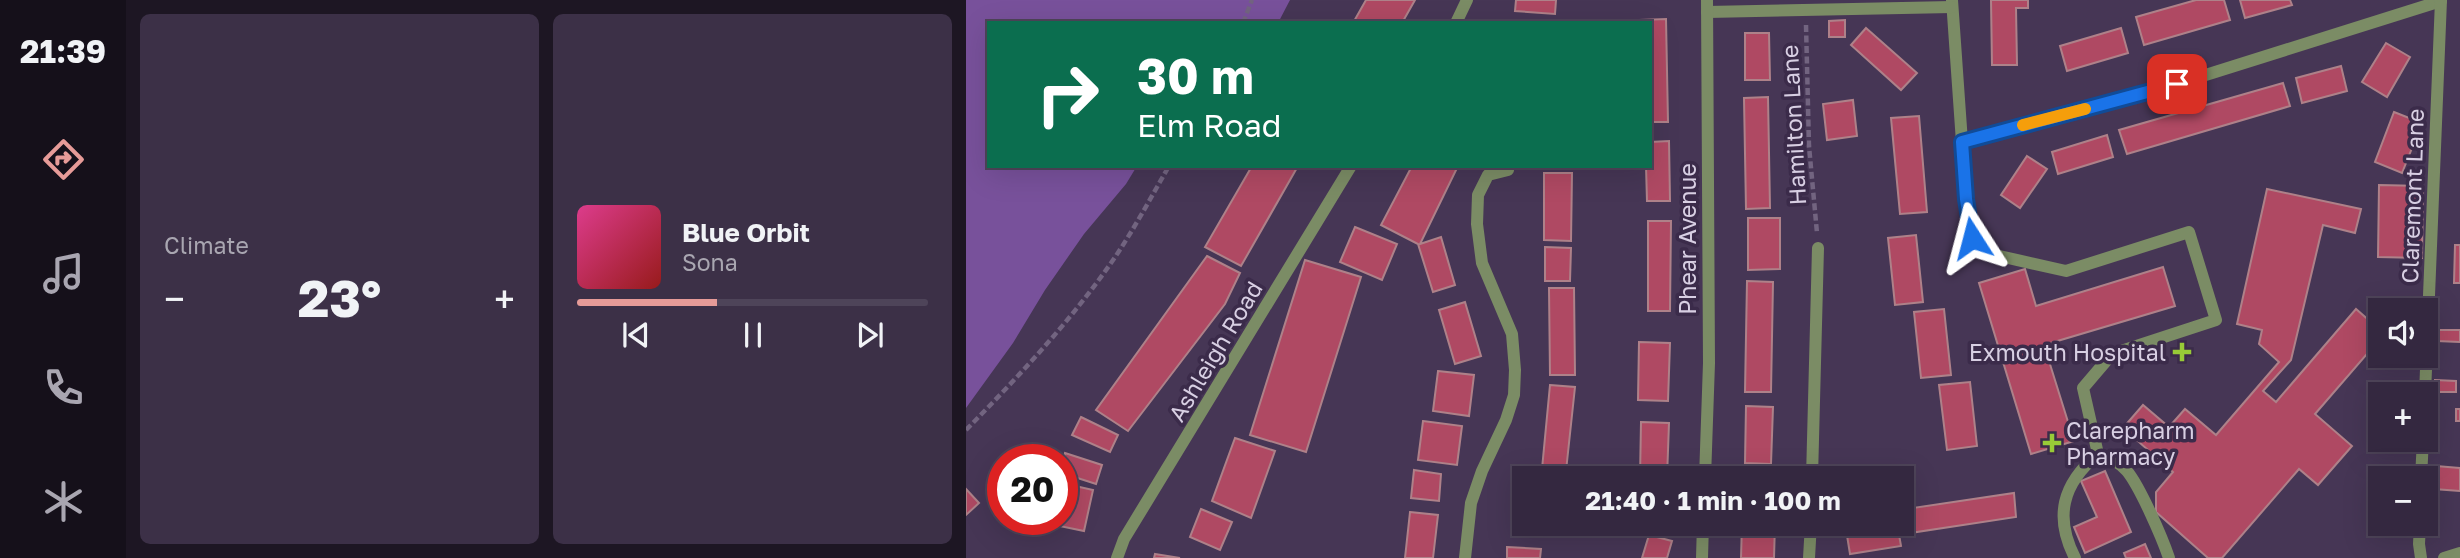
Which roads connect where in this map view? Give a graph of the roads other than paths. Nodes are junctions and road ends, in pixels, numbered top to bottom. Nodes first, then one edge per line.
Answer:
1 (1467, 0) edge
2 (2441, 0) edge
3 (1952, 4) edge
4 (1707, 6) edge
5 (1458, 21) edge
6 (1962, 142) junction
7 (1350, 168) edge
8 (1508, 170) dead end
9 (1818, 248) road end
10 (2425, 382) edge
11 (2098, 454) junction
12 (1705, 466) edge
13 (1812, 466) edge
14 (1703, 536) edge
15 (1811, 536) edge
16 (2419, 536) edge
17 (2460, 553) edge
18 (1117, 558) edge
19 (1465, 558) edge
20 (1702, 558) edge
21 (1810, 558) edge
22 (2075, 558) edge
23 (2169, 558) edge
24 (2421, 558) edge
25 (2444, 558) edge

1 - 5 street
2 - 6 street
2 - 10 street, Claremont Lane
3 - 4 street
3 - 6 street
4 - 12 street, Phear Avenue
6 - 11 street
7 - 18 street, Ashleigh Road
8 - 19 street
9 - 13 street
11 - 22 street
11 - 23 street
14 - 20 street
15 - 21 street
16 - 24 street
17 - 25 street

